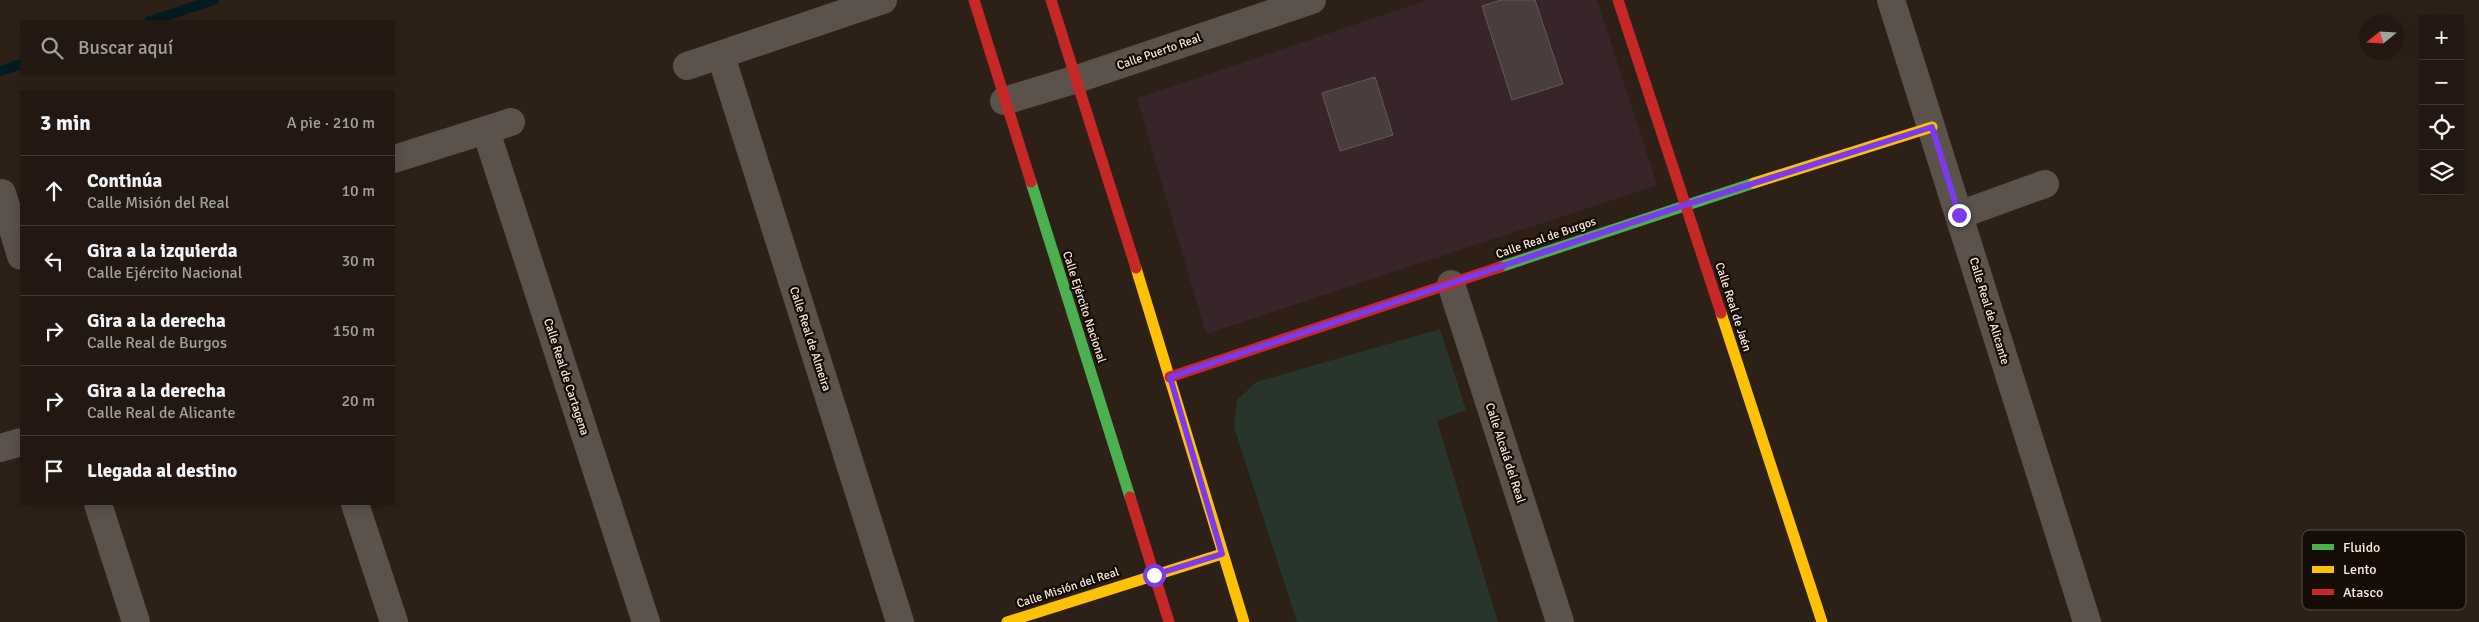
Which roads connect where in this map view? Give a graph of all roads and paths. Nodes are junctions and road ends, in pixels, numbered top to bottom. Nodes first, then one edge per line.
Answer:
1 (883, 0) edge
2 (974, 0) edge
3 (1051, 0) edge
4 (1312, 0) edge
5 (1618, 0) edge
6 (1891, 0) edge
7 (721, 56) junction
8 (687, 66) dead end
9 (1077, 79) junction
10 (1004, 101) junction
11 (1932, 127) junction
12 (395, 159) edge
13 (2045, 184) dead end
14 (2, 193) dead end
15 (1685, 205) junction
16 (1959, 215) junction
17 (20, 253) edge
18 (1451, 284) junction
19 (1170, 377) junction
20 (20, 442) edge
21 (0, 448) edge
22 (98, 505) edge
23 (355, 505) edge
24 (1222, 554) junction
25 (1154, 575) junction
26 (136, 622) edge
27 (394, 622) edge
28 (646, 622) edge
29 (900, 622) edge
30 (1007, 622) edge
31 (1169, 622) edge
32 (1244, 622) edge
33 (1560, 622) edge
34 (1822, 622) edge
35 (2087, 622) edge

1 - 7 street
2 - 10 street, Calle Ejército Nacional
3 - 9 street
4 - 9 street, Calle Puerto Real
5 - 15 street, Calle Real de Jaén
6 - 11 street, Calle Real de Alicante
7 - 8 street
7 - 29 street, Calle Real de Almeira
9 - 10 street, Calle Puerto Real
9 - 19 street
10 - 25 street, Calle Ejército Nacional
11 - 15 street, Calle Real de Burgos
11 - 16 street, Calle Real de Alicante
12 - 28 street, Calle Real de Cartagena
13 - 16 street
14 - 17 street
15 - 18 street, Calle Real de Burgos
15 - 34 street, Calle Real de Jaén
16 - 35 street, Calle Real de Alicante
18 - 19 street, Calle Real de Burgos
18 - 33 street, Calle Alcalá del Real
19 - 24 street
20 - 21 street
22 - 26 street
23 - 27 street
24 - 25 street, Calle Misión del Real
24 - 32 street
25 - 30 street, Calle Misión del Real
25 - 31 street, Calle Ejército Nacional

